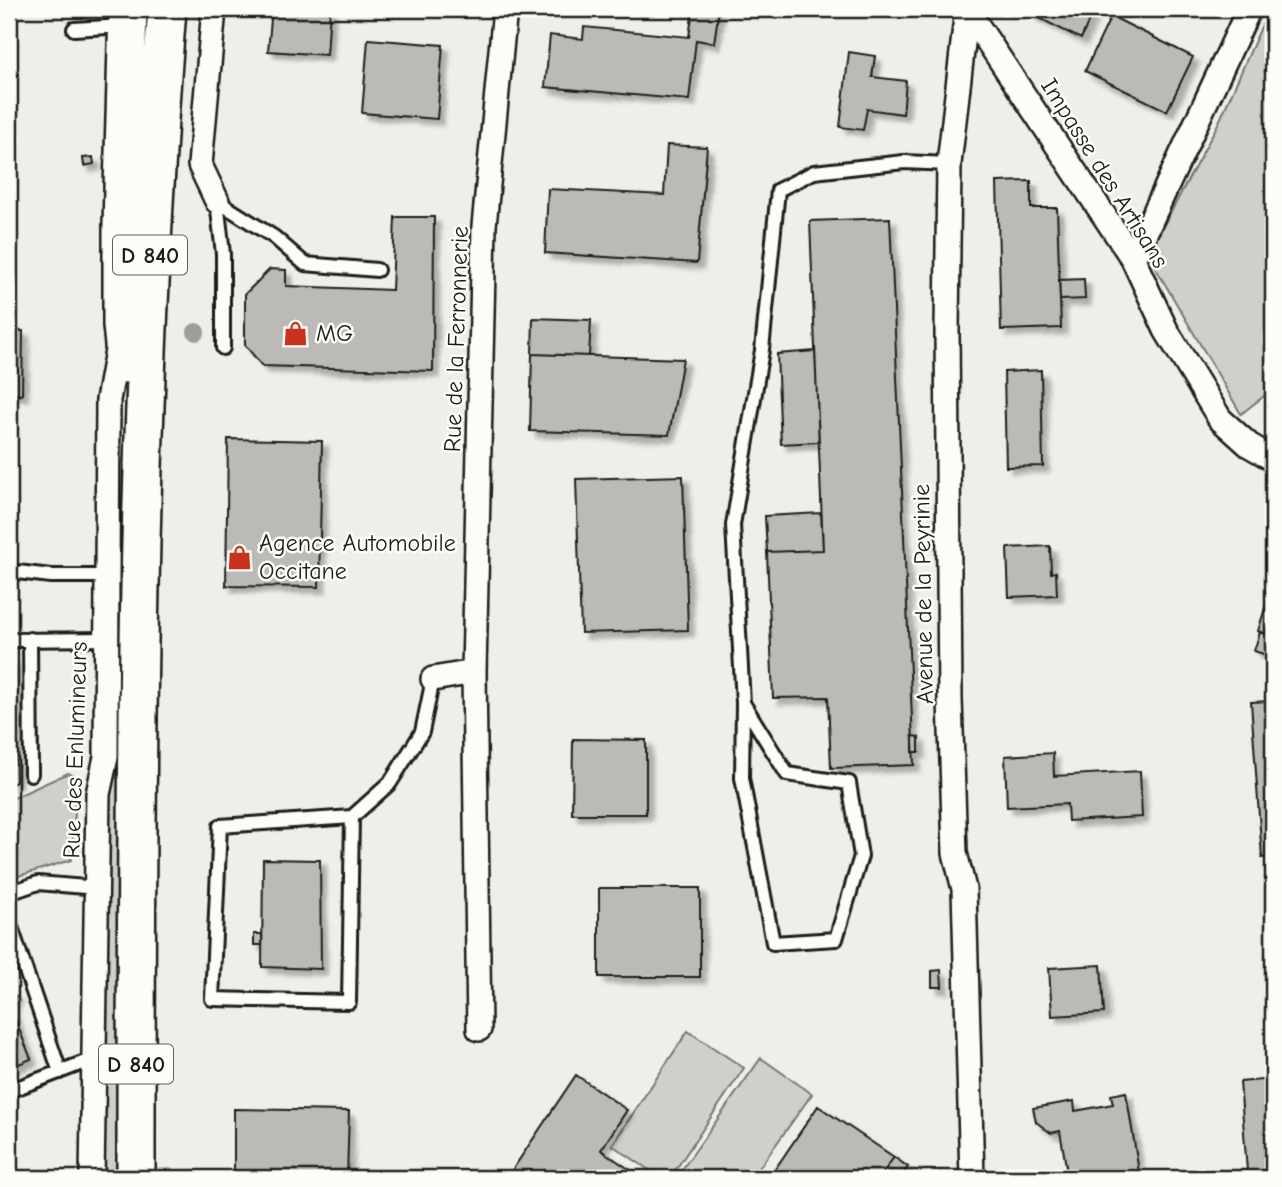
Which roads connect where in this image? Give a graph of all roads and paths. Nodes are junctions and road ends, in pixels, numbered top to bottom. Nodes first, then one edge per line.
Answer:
1 (167, 9) edge
2 (214, 9) edge
3 (505, 9) edge
4 (967, 9) edge
5 (1249, 9) edge
6 (128, 17) edge
7 (74, 29) dead end
8 (949, 164) junction
9 (217, 201) junction
10 (1133, 258) junction
11 (377, 270) dead end
12 (122, 324) junction
13 (223, 348) dead end
14 (1273, 459) edge
15 (140, 502) junction
16 (9, 571) edge
17 (106, 576) junction
18 (30, 639) junction
19 (106, 639) junction
20 (9, 640) edge
21 (474, 672) junction
22 (433, 679) joint
23 (743, 703) junction
24 (31, 774) dead end
25 (352, 817) junction
26 (96, 888) junction
27 (9, 893) edge
28 (9, 921) edge
29 (479, 1029) dead end
30 (93, 1059) junction
31 (60, 1072) junction
32 (9, 1091) edge
33 (92, 1178) edge
34 (136, 1178) edge
35 (972, 1178) edge

1 - 15 main road, D 840
2 - 9 street
3 - 21 street, Rue de la Ferronnerie
4 - 8 street, Avenue de la Peyrinie
4 - 10 street, Impasse des Artisans
5 - 10 street
6 - 7 lane
6 - 12 main road, D 840
8 - 23 lane
8 - 35 street, Avenue de la Peyrinie
9 - 11 lane
9 - 13 lane
10 - 14 street, Impasse des Artisans
12 - 15 main road, D 840
12 - 17 street, Rue des Enlumineurs
15 - 34 main road, D 840
16 - 17 lane
17 - 19 street, Rue des Enlumineurs
18 - 19 lane
18 - 20 lane
18 - 24 lane
19 - 26 street, Rue des Enlumineurs
21 - 22 street
21 - 29 street, Rue de la Ferronnerie
22 - 25 lane
23 - 23 lane
25 - 25 lane
26 - 27 lane
26 - 30 street, Rue des Enlumineurs
28 - 31 lane
30 - 31 lane
30 - 33 street, Rue des Enlumineurs
31 - 32 lane

